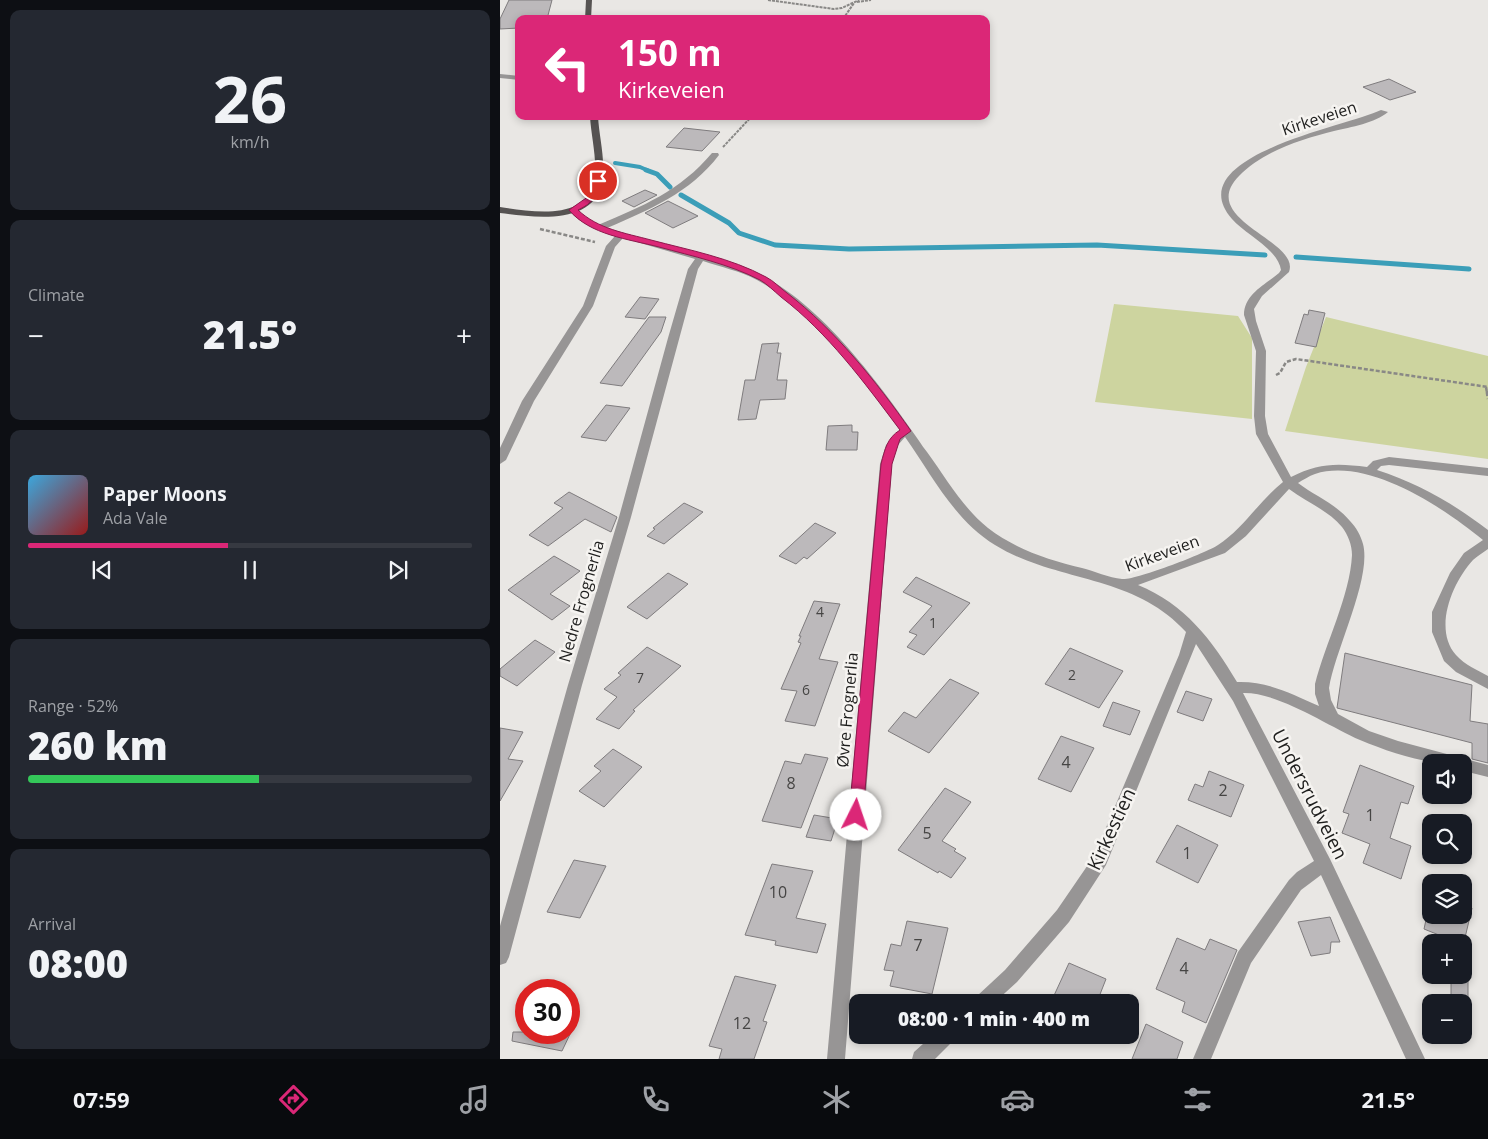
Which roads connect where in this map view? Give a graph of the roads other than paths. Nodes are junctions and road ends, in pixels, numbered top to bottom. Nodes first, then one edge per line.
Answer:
1 (589, 0) edge
2 (588, 15) edge
3 (500, 76) edge
4 (515, 78) edge
5 (1384, 112) dead end
6 (594, 120) edge
7 (715, 156) road end
8 (500, 210) edge
9 (573, 210) junction
10 (598, 228) junction
11 (621, 234) junction
12 (701, 257) junction
13 (906, 431) junction
14 (500, 460) edge
15 (1370, 472) junction
16 (1488, 472) edge
17 (1289, 482) junction
18 (1488, 537) edge
19 (1488, 543) edge
20 (1124, 584) junction
21 (1194, 629) junction
22 (1488, 683) edge
23 (1233, 688) junction
24 (1333, 718) junction
25 (1425, 754) edge
26 (1472, 767) edge
27 (1488, 771) edge
28 (1324, 864) junction
29 (500, 957) edge
30 (992, 994) edge
31 (937, 1044) edge
32 (836, 1059) edge
33 (920, 1059) edge
34 (1202, 1059) edge
35 (1416, 1059) edge

1 - 2 main road
3 - 4 street
5 - 17 street, Kirkeveien
6 - 9 main road
7 - 10 street
8 - 9 main road
9 - 10 street, Kirkeveien
10 - 11 street, Kirkeveien
11 - 12 street, Kirkeveien
11 - 14 street
12 - 13 street, Kirkeveien
12 - 29 street, Nedre Frognerlia
13 - 20 street, Kirkeveien
13 - 32 street, Øvre Frognerlia
15 - 16 street
15 - 17 street
15 - 18 street
17 - 20 street, Kirkeveien
17 - 24 street
19 - 22 street
20 - 21 street, Undersrudveien
21 - 23 street, Undersrudveien
21 - 30 street, Kirkestien
23 - 24 street
23 - 28 street, Undersrudveien
24 - 25 street
26 - 27 street
28 - 34 street
28 - 35 street, Undersrudveien
31 - 33 street

